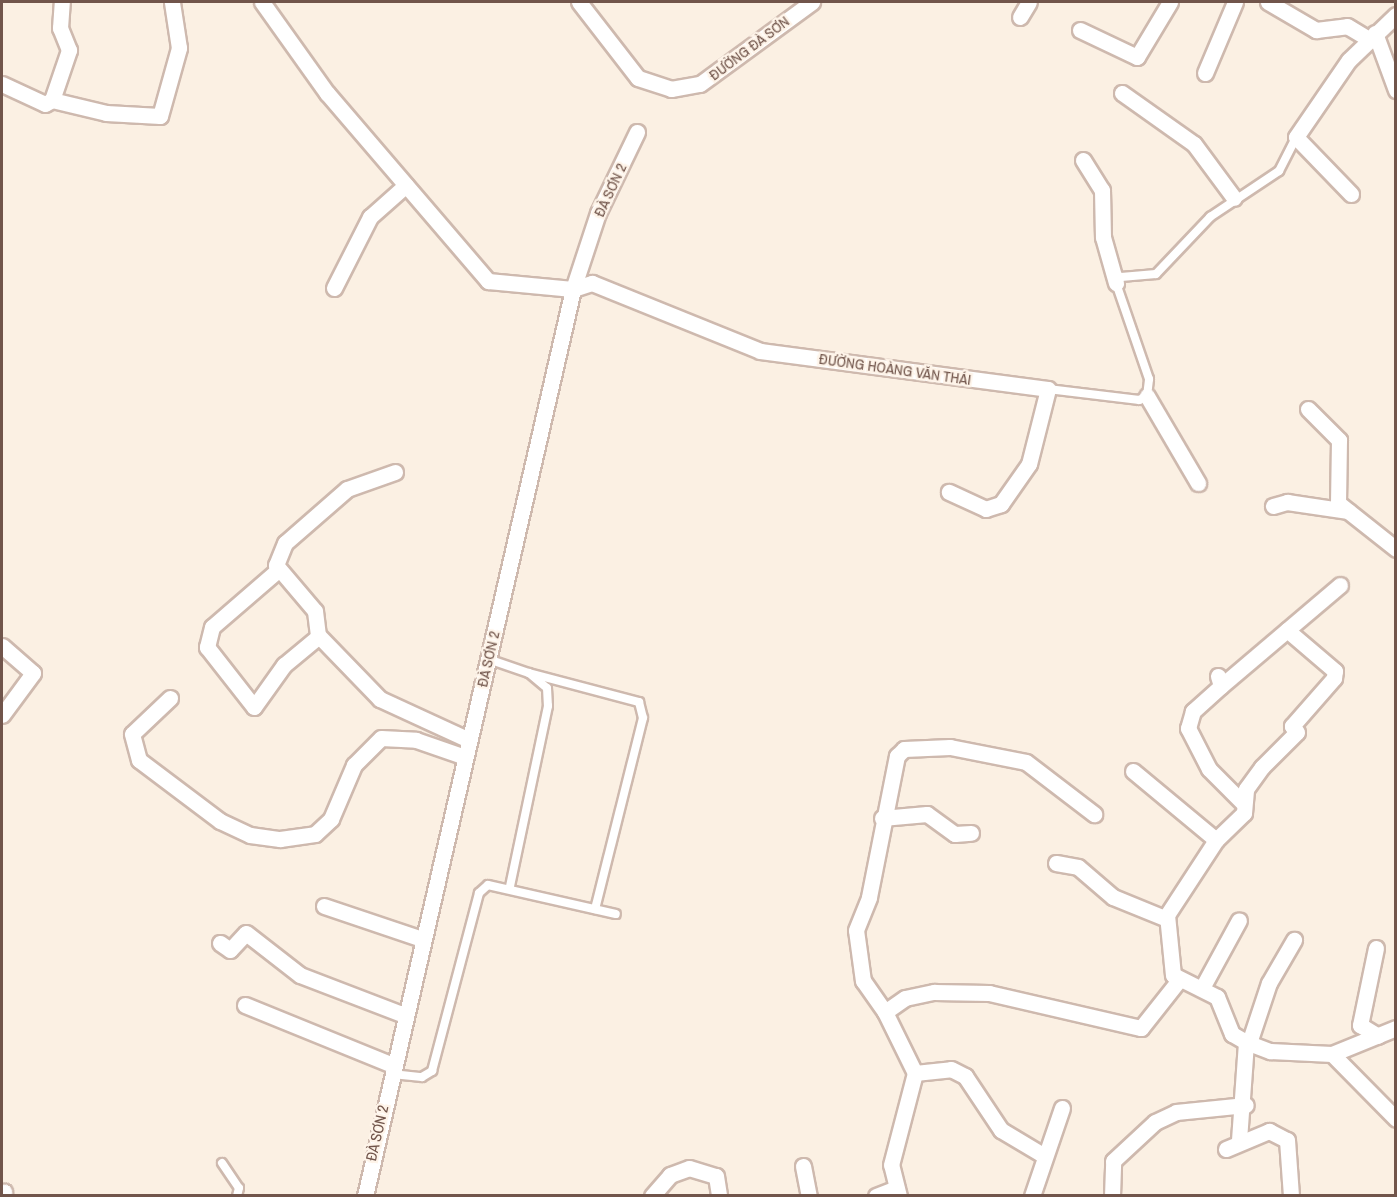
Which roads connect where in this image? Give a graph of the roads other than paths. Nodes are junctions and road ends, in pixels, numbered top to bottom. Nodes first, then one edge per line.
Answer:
1 (62, 2) edge
2 (172, 2) edge
3 (262, 2) edge
4 (579, 2) edge
5 (812, 2) edge
6 (1029, 2) edge
7 (1170, 2) edge
8 (1235, 2) edge
9 (1268, 2) edge
10 (1395, 15) edge
11 (1020, 17) dead end
12 (1080, 30) dead end
13 (1372, 36) junction
14 (1205, 73) dead end
15 (2, 84) edge
16 (1395, 90) edge
17 (1122, 93) dead end
18 (52, 100) junction
19 (637, 132) dead end
20 (1296, 137) junction
21 (1083, 160) dead end
22 (406, 185) junction
23 (1351, 194) dead end
24 (1234, 198) junction
25 (1116, 283) junction
26 (334, 288) dead end
27 (573, 289) junction
28 (1048, 389) junction
29 (1147, 396) junction
30 (1308, 409) dead end
31 (395, 472) dead end
32 (1198, 483) dead end
33 (950, 492) dead end
34 (1273, 506) dead end
35 (1348, 511) junction
36 (1395, 549) edge
37 (278, 570) junction
38 (1340, 585) dead end
39 (1287, 630) junction
40 (320, 636) junction
41 (2, 646) edge
42 (488, 659) junction
43 (528, 673) junction
44 (170, 698) dead end
45 (2, 715) edge
46 (469, 740) junction
47 (465, 757) junction
48 (1133, 771) dead end
49 (1243, 803) junction
50 (1094, 814) dead end
51 (882, 818) junction
52 (971, 833) dead end
53 (1216, 840) junction
54 (1056, 862) dead end
55 (510, 887) junction
56 (324, 906) dead end
57 (595, 909) junction
58 (616, 914) dead end
59 (1167, 919) junction
60 (1239, 920) dead end
61 (422, 939) junction
62 (1294, 940) dead end
63 (220, 943) dead end
64 (1376, 948) dead end
65 (1179, 980) junction
66 (1202, 988) junction
67 (245, 1005) dead end
68 (885, 1012) junction
69 (404, 1015) junction
70 (1395, 1028) edge
71 (1378, 1036) junction
72 (1247, 1042) junction
73 (1332, 1054) junction
74 (392, 1069) junction
75 (915, 1073) junction
76 (1246, 1105) junction
77 (1062, 1108) dead end
78 (1395, 1119) edge
79 (1239, 1140) junction
80 (1226, 1149) dead end
81 (1043, 1155) junction
82 (222, 1163) dead end
83 (803, 1166) dead end
84 (898, 1192) edge
85 (237, 1196) edge
86 (365, 1196) edge
87 (652, 1196) edge
88 (719, 1196) edge
89 (809, 1196) edge
90 (876, 1196) edge
91 (1032, 1196) edge
92 (1112, 1196) edge
93 (1290, 1196) edge

1 - 18 street
2 - 18 street
3 - 22 street
4 - 5 street, ĐƯỜNG ĐÀ SƠN
6 - 11 street
7 - 12 street
8 - 14 street
9 - 13 street
10 - 13 street
13 - 16 street
13 - 20 street
15 - 18 street
17 - 24 street
19 - 27 street, ĐÀ SƠN 2
20 - 23 street
20 - 24 lane
21 - 25 street
22 - 26 street
22 - 27 street
24 - 25 lane
25 - 29 lane
27 - 28 street, ĐƯỜNG HOÀNG VĂN THÁI
27 - 42 street, ĐÀ SƠN 2
28 - 29 lane
28 - 33 street
29 - 32 street
30 - 35 street
31 - 37 street
34 - 35 street
35 - 36 street
37 - 40 street
37 - 40 street
38 - 39 street
39 - 49 street
39 - 49 street
40 - 46 street
41 - 45 street
42 - 43 lane
42 - 46 street, ĐÀ SƠN 2
43 - 55 lane
43 - 57 lane
44 - 47 street
46 - 47 street, ĐÀ SƠN 2
47 - 61 street, ĐÀ SƠN 2
48 - 53 street
49 - 53 street
50 - 51 street
51 - 52 street
51 - 68 street
53 - 59 street
54 - 59 street
55 - 57 lane
55 - 74 lane
56 - 61 street
57 - 58 lane
59 - 65 street
60 - 66 street
61 - 69 street, ĐÀ SƠN 2
62 - 72 street
63 - 69 street
64 - 71 street
65 - 66 street
65 - 68 street
66 - 72 street
67 - 74 street
68 - 75 street
69 - 74 street, ĐÀ SƠN 2
70 - 71 street
71 - 73 street
72 - 73 street
72 - 76 street
73 - 78 street
74 - 86 street, ĐÀ SƠN 2
75 - 81 street
75 - 84 street
76 - 79 street
76 - 92 street
77 - 81 street
79 - 80 street
79 - 93 street
81 - 91 street
82 - 85 lane
83 - 89 street
84 - 90 street
87 - 88 street

